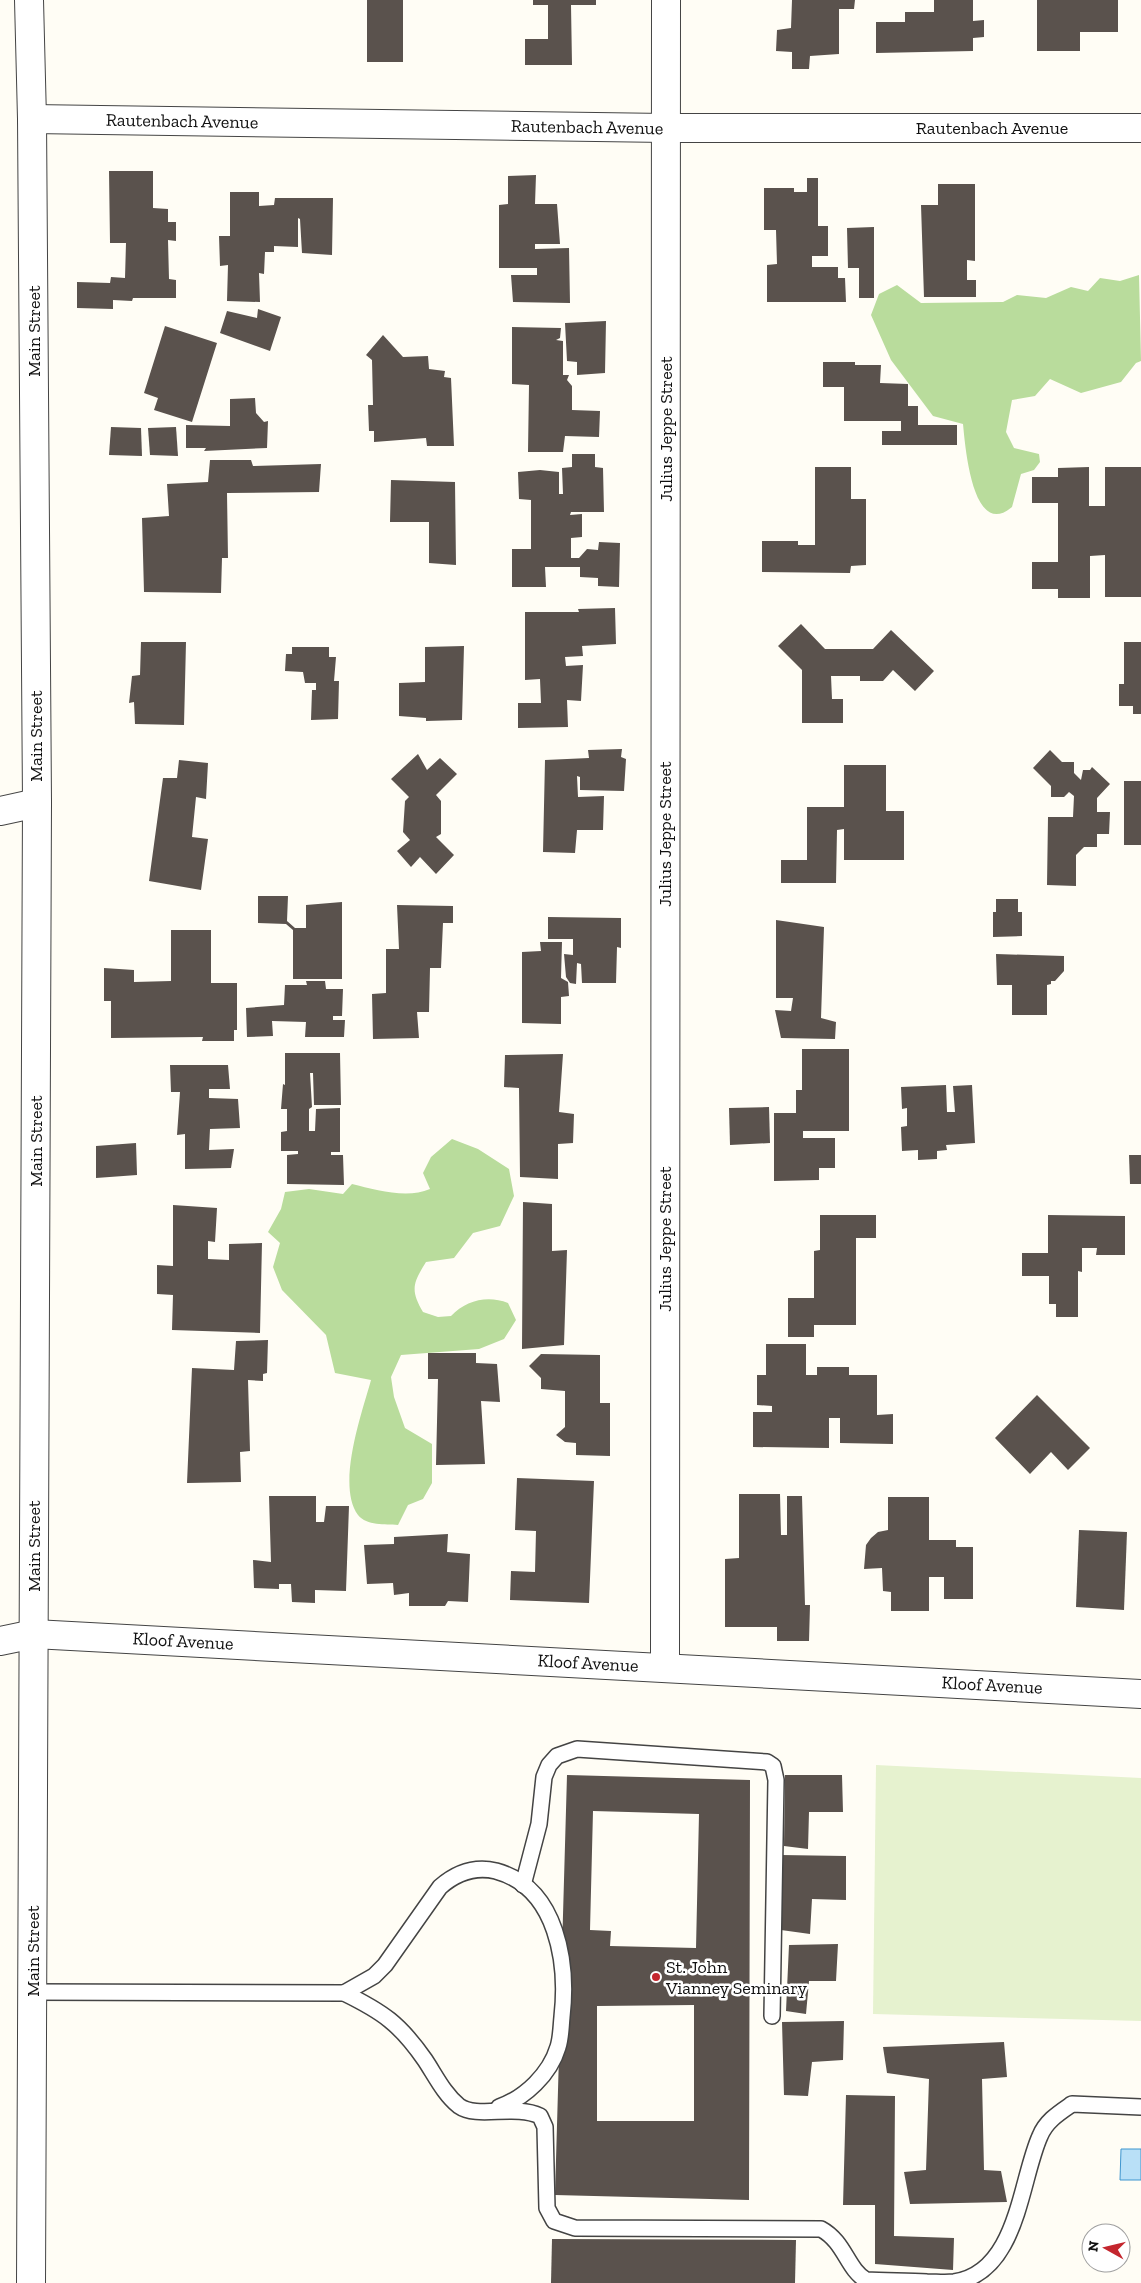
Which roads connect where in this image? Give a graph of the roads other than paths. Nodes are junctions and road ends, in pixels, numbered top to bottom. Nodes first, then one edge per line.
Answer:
1 (29, 0) edge
2 (666, 0) edge
3 (32, 119) junction
4 (666, 128) junction
5 (1141, 128) edge
6 (37, 803) junction
7 (0, 811) edge
8 (34, 1634) junction
9 (0, 1642) edge
10 (665, 1667) junction
11 (1141, 1694) edge
12 (523, 1885) junction
13 (33, 1992) junction
14 (344, 1993) junction
15 (772, 2016) dead end
16 (1141, 2107) edge
17 (491, 2110) junction
18 (31, 2283) edge

1 - 3 street, Main Street
2 - 4 street, Julius Jeppe Street
3 - 4 street, Rautenbach Avenue
3 - 6 street, Main Street
4 - 5 street, Rautenbach Avenue
4 - 10 street, Julius Jeppe Street
6 - 7 street
6 - 8 street, Main Street
8 - 9 street, Kloof Avenue
8 - 10 street, Kloof Avenue
8 - 13 street, Main Street
10 - 11 street, Kloof Avenue
12 - 14 lane
12 - 15 lane
12 - 17 lane
13 - 14 lane
13 - 18 street, Main Street
14 - 17 lane
16 - 17 lane

